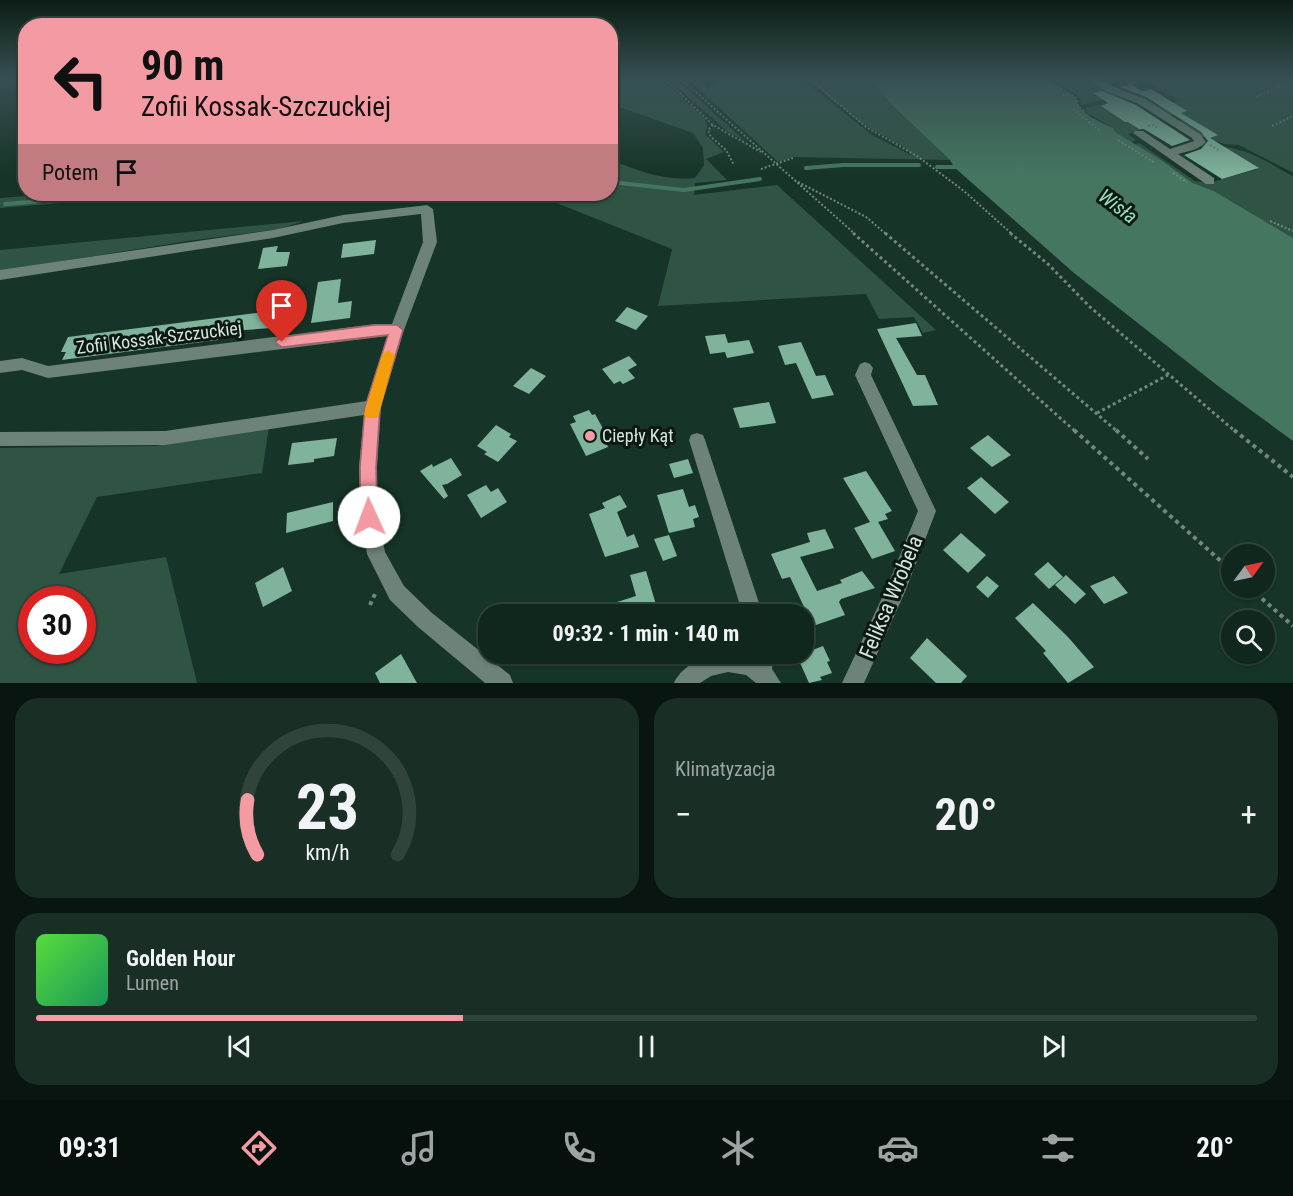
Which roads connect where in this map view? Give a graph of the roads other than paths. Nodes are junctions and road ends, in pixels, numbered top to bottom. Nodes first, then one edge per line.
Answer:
1 (1156, 111) edge
2 (1139, 133) dead end
3 (1169, 153) junction
4 (1210, 181) dead end
5 (0, 275) edge
6 (397, 330) junction
7 (0, 367) edge
8 (865, 368) dead end
9 (373, 407) junction
10 (0, 439) edge
11 (697, 440) dead end
12 (749, 604) edge
13 (765, 670) edge
14 (502, 683) edge
15 (685, 683) edge
16 (853, 683) edge

1 - 3 street
2 - 3 street
3 - 4 street
5 - 6 street
6 - 7 street, Zofii Kossak-Szczuckiej
6 - 9 street
8 - 16 street, Feliksa Wrobela
9 - 10 street
9 - 14 street
11 - 12 street
13 - 15 street

